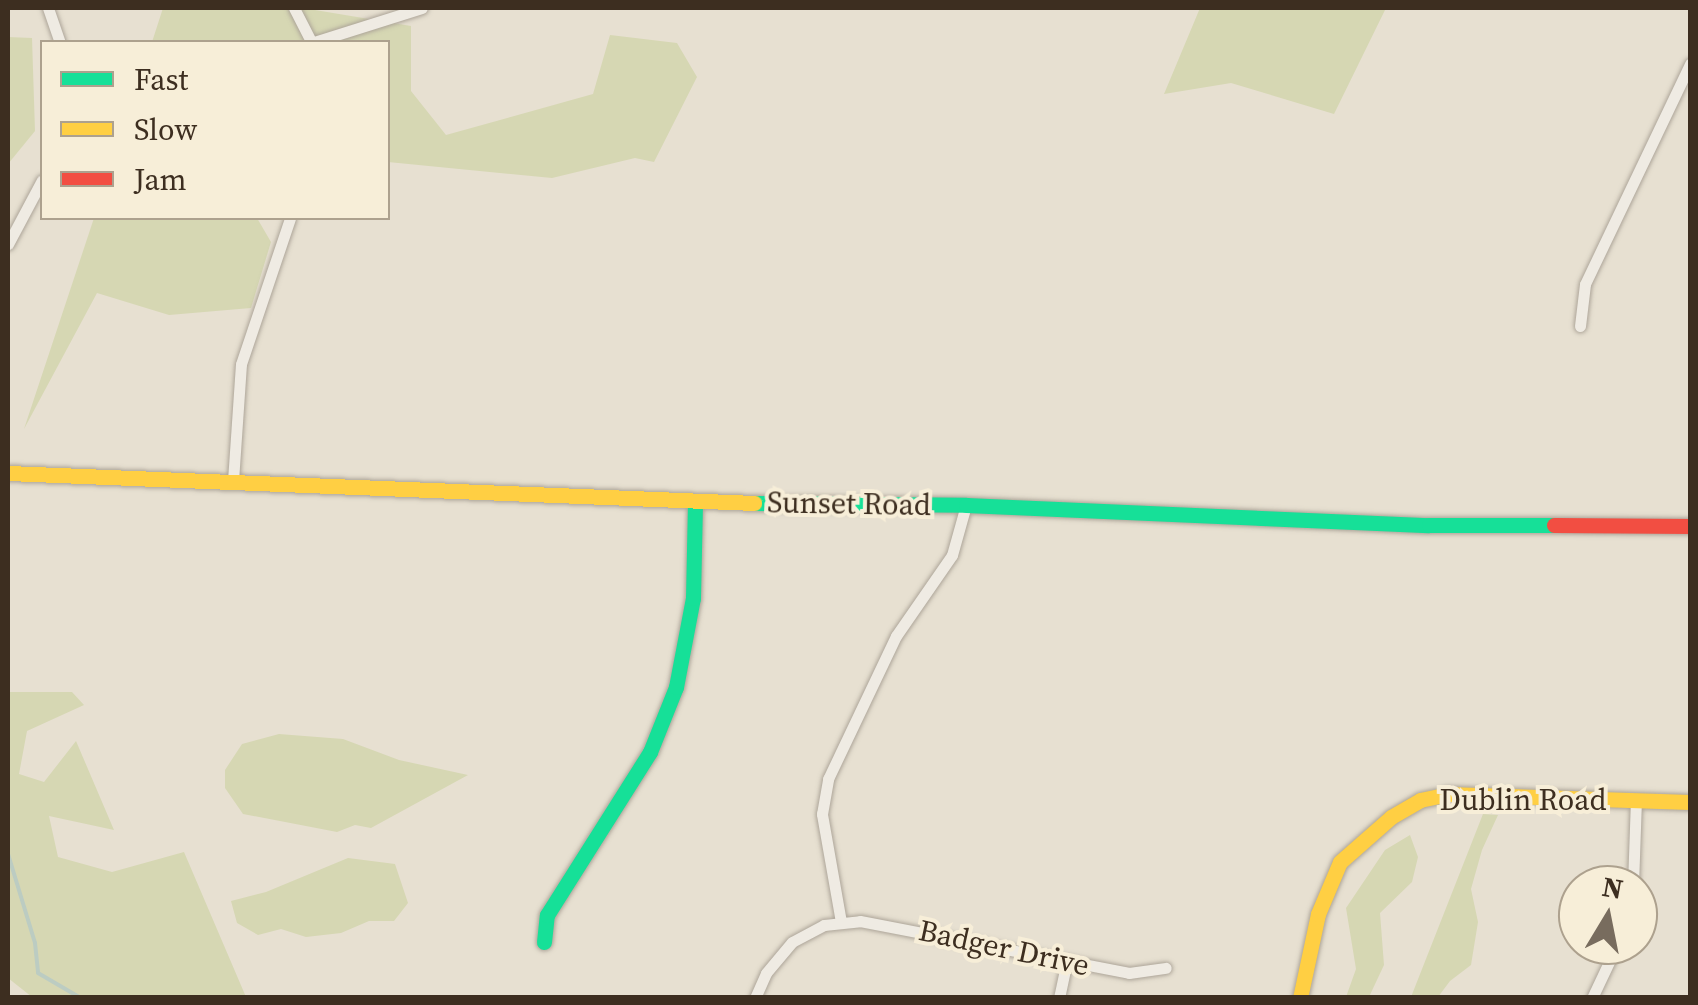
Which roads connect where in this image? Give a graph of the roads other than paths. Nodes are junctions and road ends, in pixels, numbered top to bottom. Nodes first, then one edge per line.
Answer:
1 (48, 8) edge
2 (294, 8) edge
3 (422, 8) edge
4 (59, 40) edge
5 (311, 40) edge
6 (318, 40) edge
7 (1690, 64) edge
8 (40, 184) edge
9 (289, 220) edge
10 (8, 244) edge
11 (1580, 326) dead end
12 (8, 473) edge
13 (234, 481) junction
14 (695, 502) junction
15 (966, 505) junction
16 (1690, 526) edge
17 (1636, 801) junction
18 (1690, 802) edge
19 (1633, 865) edge
20 (841, 922) junction
21 (544, 942) dead end
22 (1067, 961) junction
23 (1608, 965) edge
24 (1166, 968) dead end
25 (756, 998) edge
26 (1059, 998) edge
27 (1300, 998) edge
28 (1592, 998) edge

1 - 4 street
2 - 5 street
3 - 6 street
7 - 11 street
8 - 10 street
9 - 13 street
12 - 13 street, Sunset Road
13 - 14 street, Sunset Road
14 - 15 street, Sunset Road
14 - 21 street
15 - 16 street, Sunset Road
15 - 20 street
17 - 18 street, Dublin Road
17 - 19 street
17 - 27 street, Dublin Road
20 - 22 street, Badger Drive
20 - 25 street
22 - 24 street, Badger Drive
22 - 26 street
23 - 28 street

